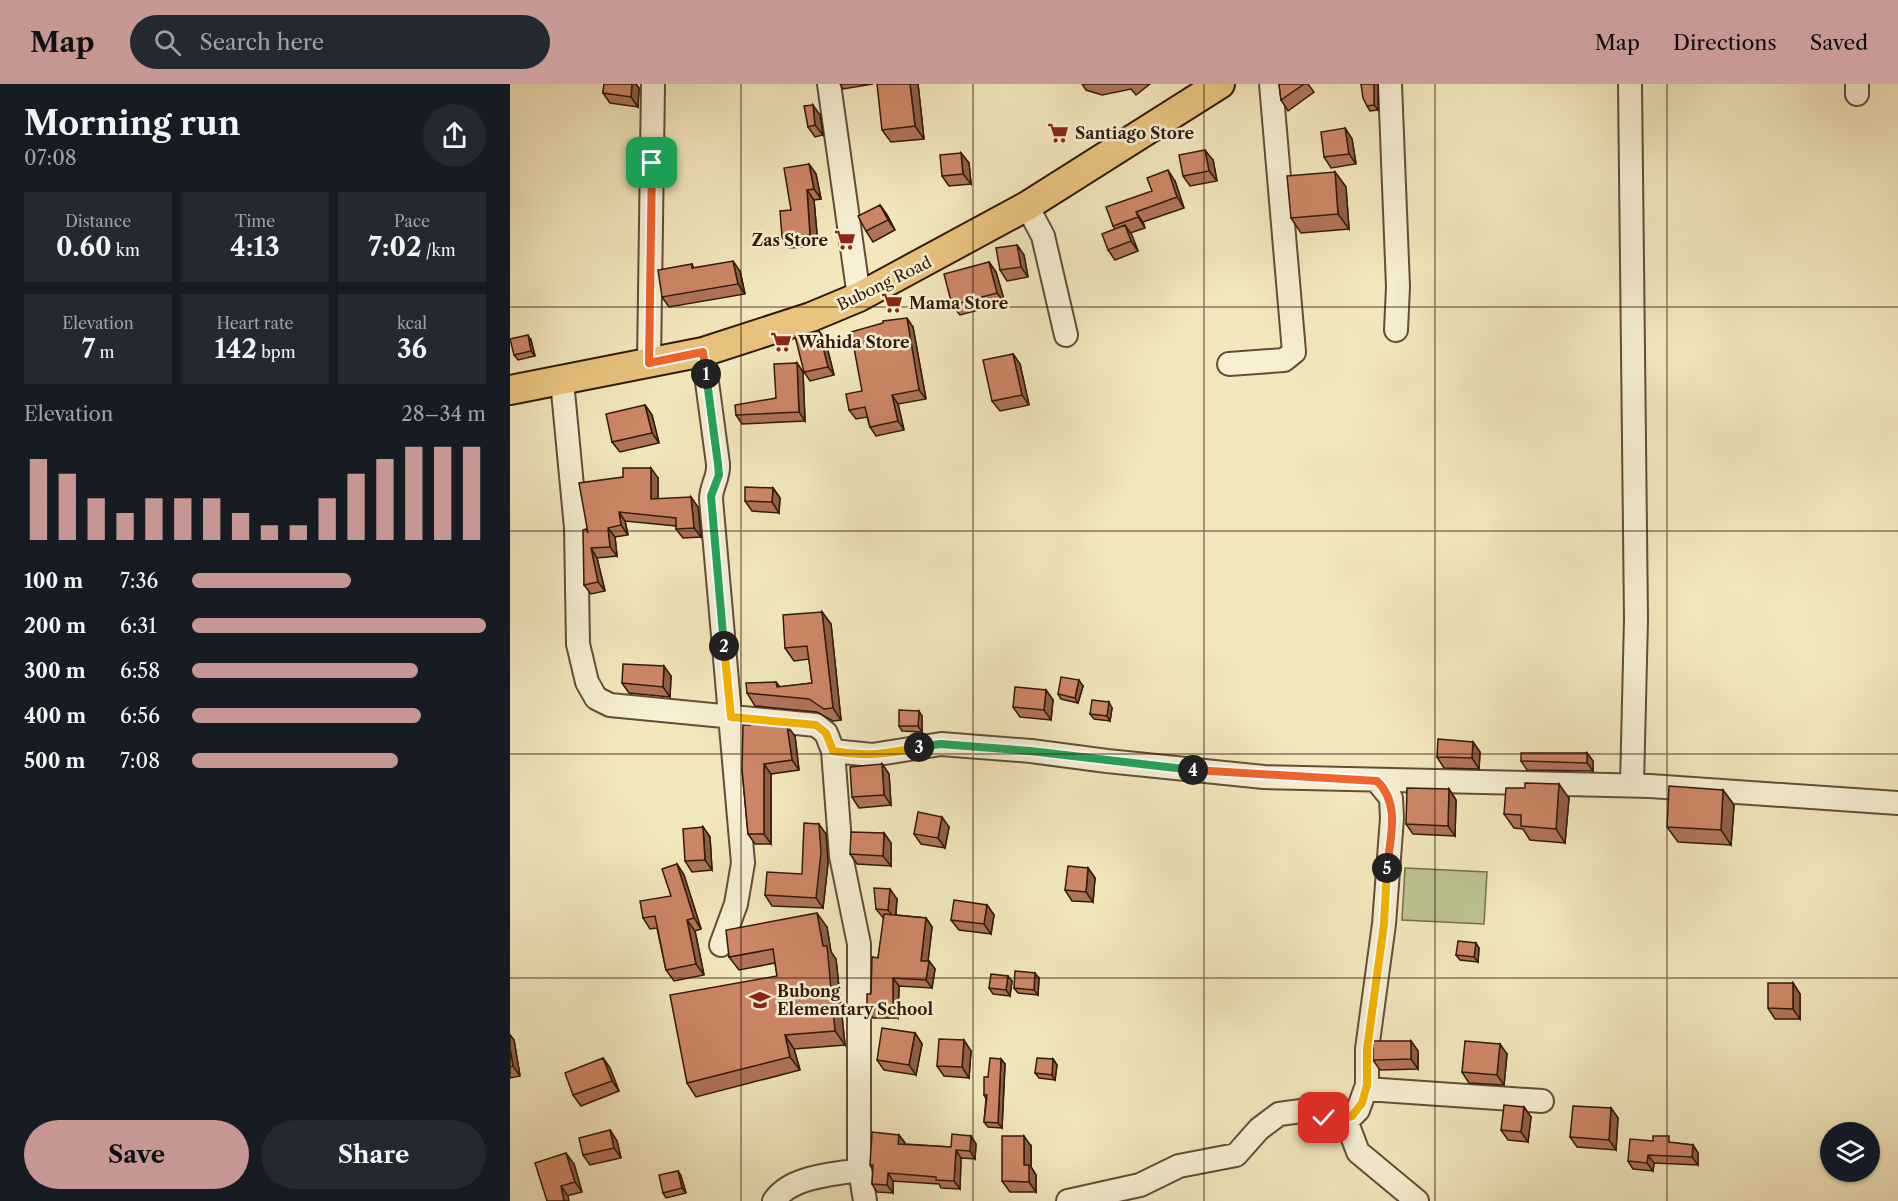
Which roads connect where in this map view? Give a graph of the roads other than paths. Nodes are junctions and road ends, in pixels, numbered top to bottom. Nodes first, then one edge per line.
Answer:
1 (653, 84) edge
2 (829, 84) edge
3 (1220, 84) edge
4 (1271, 84) edge
5 (1390, 84) edge
6 (1630, 84) edge
7 (1027, 207) junction
8 (859, 297) junction
9 (1396, 330) dead end
10 (1066, 335) dead end
11 (703, 352) junction
12 (649, 363) junction
13 (1229, 364) dead end
14 (562, 381) junction
15 (510, 390) edge
16 (731, 717) junction
17 (833, 751) junction
18 (1377, 781) junction
19 (1632, 785) junction
20 (1898, 803) edge
21 (721, 945) dead end
22 (1366, 1089) junction
23 (1542, 1101) dead end
24 (1346, 1120) junction
25 (859, 1170) junction
26 (774, 1201) edge
27 (865, 1201) edge
28 (1068, 1201) edge
29 (1417, 1201) edge

1 - 12 street
2 - 8 street
3 - 7 main road, Bubong Road
4 - 13 street
5 - 9 street
6 - 19 street
7 - 8 main road, Bubong Road
7 - 10 street
8 - 11 main road, Bubong Road
11 - 12 main road, Bubong Road
11 - 16 street
12 - 14 main road, Bubong Road
14 - 15 main road, Bubong Road
14 - 16 street
16 - 17 street
16 - 21 street
17 - 18 street
17 - 25 street
18 - 19 street
18 - 22 street
19 - 20 street
22 - 23 street
22 - 24 street
24 - 28 street
24 - 29 street
25 - 26 street
25 - 27 street

